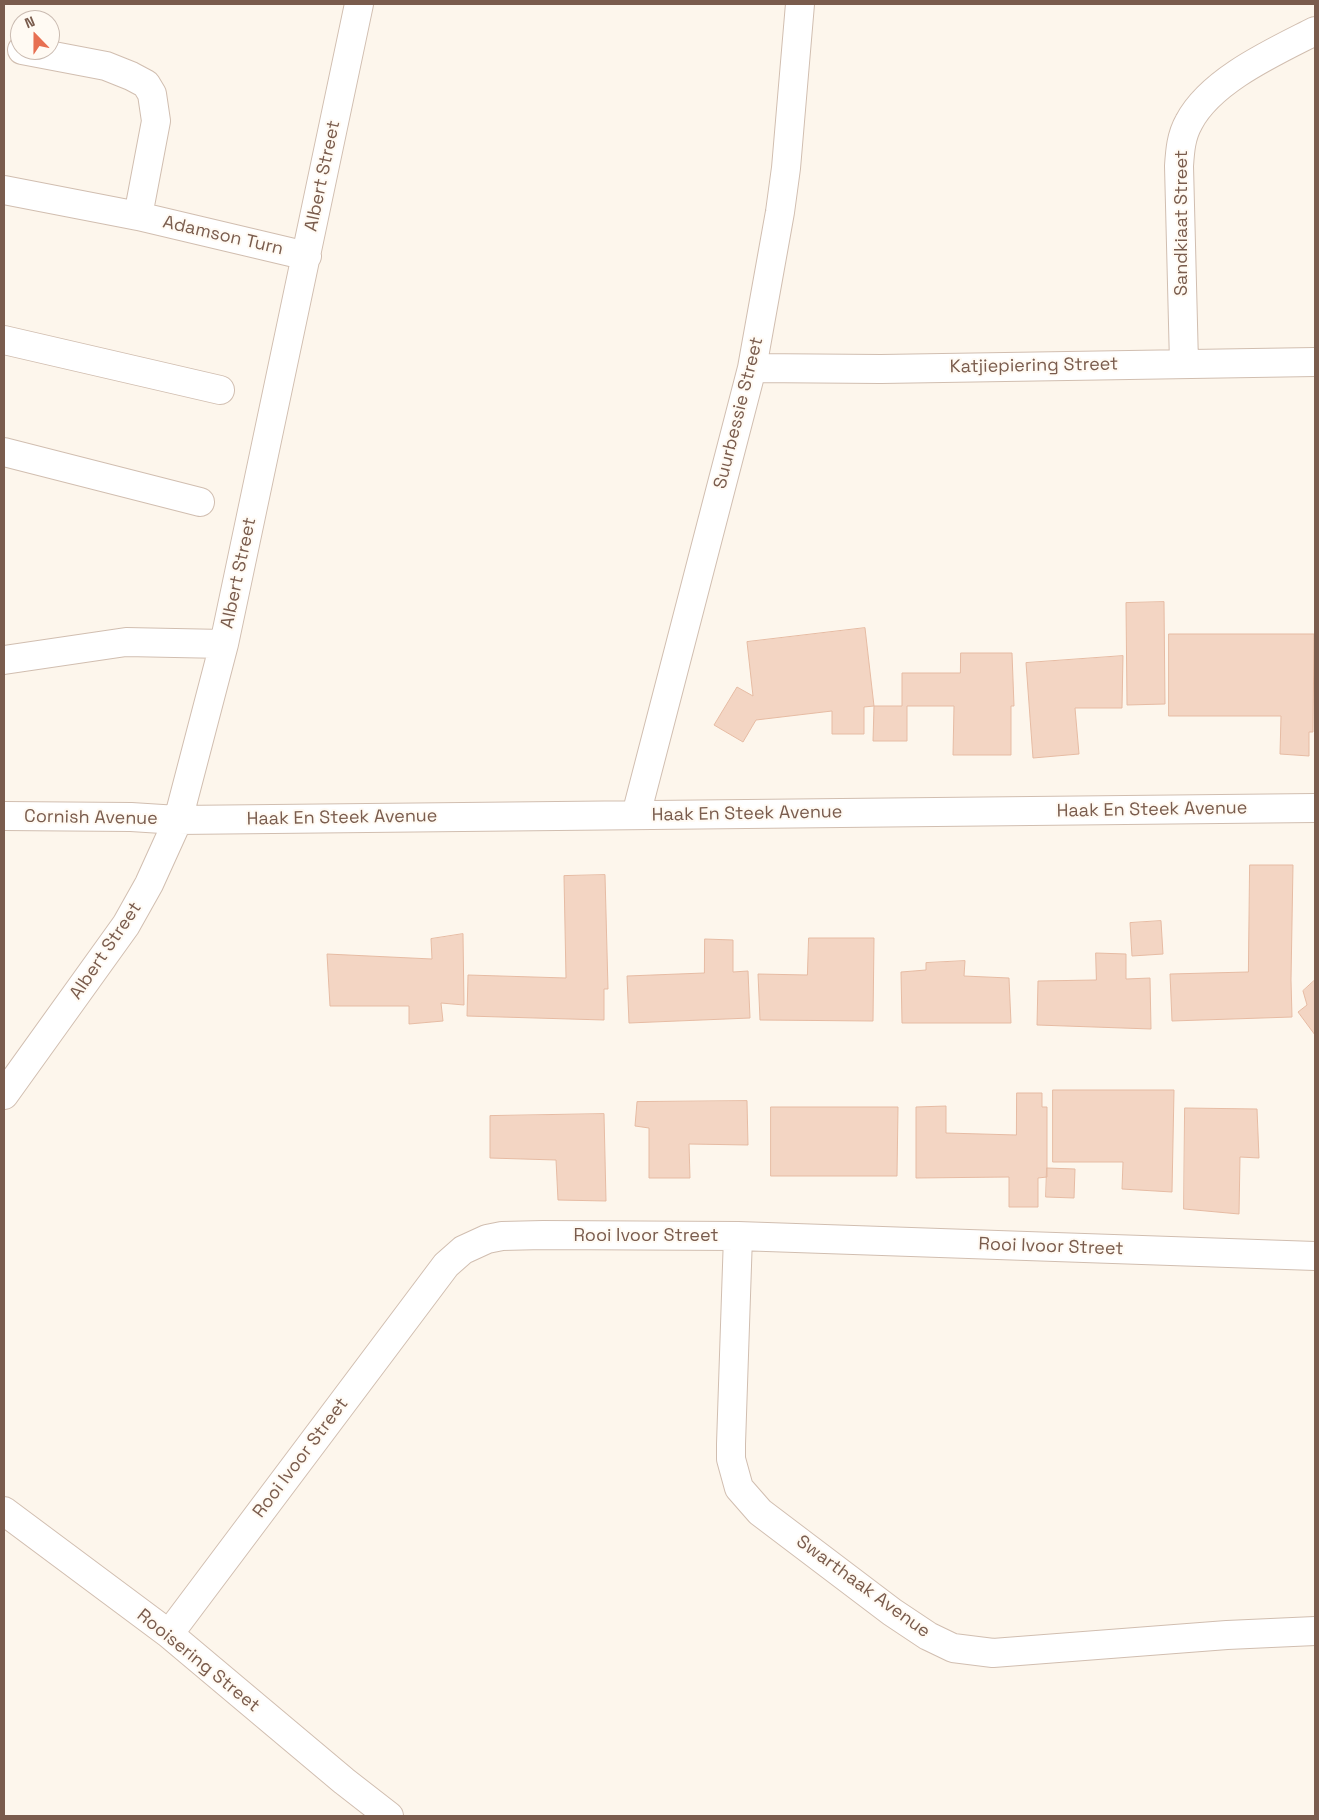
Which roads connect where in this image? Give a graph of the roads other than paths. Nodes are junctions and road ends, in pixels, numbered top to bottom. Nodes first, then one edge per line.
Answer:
1 (359, 4) edge
2 (800, 4) edge
3 (1315, 32) edge
4 (60, 57) edge
5 (4, 190) edge
6 (138, 216) junction
7 (307, 256) junction
8 (4, 340) edge
9 (1315, 362) edge
10 (1184, 363) junction
11 (752, 368) junction
12 (220, 390) dead end
13 (4, 452) edge
14 (200, 502) dead end
15 (224, 644) junction
16 (4, 660) edge
17 (1315, 808) edge
18 (636, 815) junction
19 (4, 816) edge
20 (178, 820) junction
21 (4, 1095) edge
22 (738, 1236) junction
23 (1315, 1256) edge
24 (4, 1511) edge
25 (1315, 1631) edge
26 (169, 1634) junction
27 (385, 1815) edge

1 - 7 street, Albert Street
2 - 11 street, Suurbessie Street
3 - 10 street, Sandkiaat Street
4 - 6 street, Adamson Turn
5 - 6 street, Adamson Turn
6 - 7 street, Adamson Turn
7 - 15 street, Albert Street
8 - 12 street
9 - 10 street, Katjiepiering Street
10 - 11 street, Katjiepiering Street
11 - 18 street, Suurbessie Street
13 - 14 street
15 - 16 street
15 - 20 street, Albert Street
17 - 18 street, Haak En Steek Avenue
18 - 20 street, Haak En Steek Avenue
19 - 20 street, Cornish Avenue
20 - 21 street, Albert Street
22 - 23 street, Rooi Ivoor Street
22 - 25 street, Swarthaak Avenue
22 - 26 street, Rooi Ivoor Street
24 - 26 street, Rooisering Street
26 - 27 street, Rooisering Street

